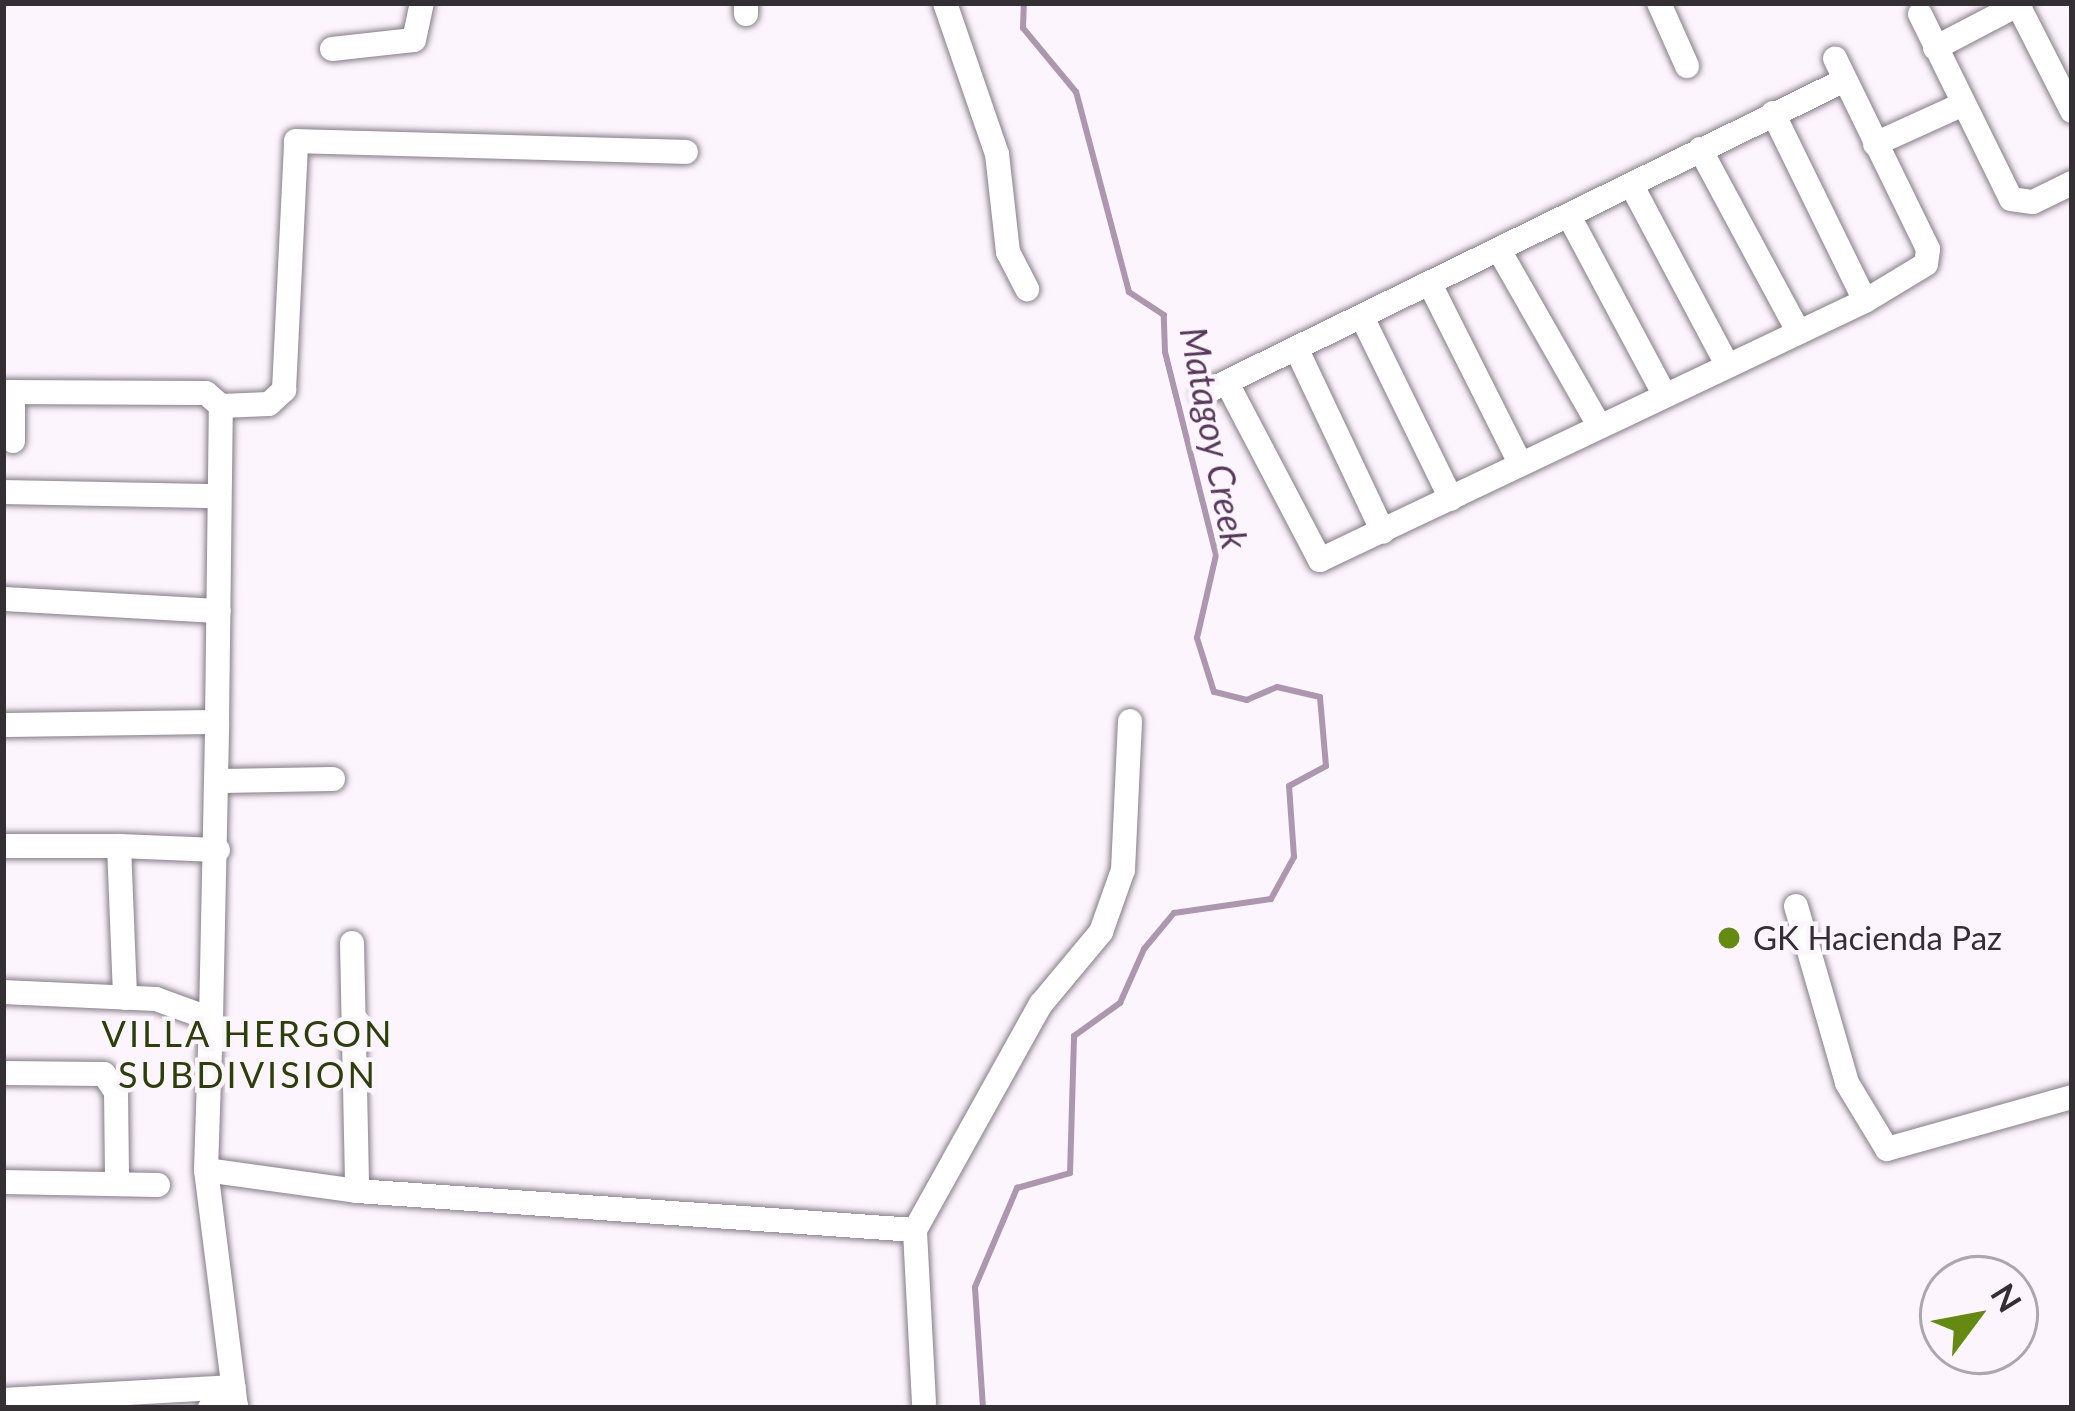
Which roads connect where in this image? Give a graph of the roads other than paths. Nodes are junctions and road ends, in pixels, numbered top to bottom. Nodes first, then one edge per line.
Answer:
1 (422, 3) edge
2 (945, 3) edge
3 (1659, 3) edge
4 (2019, 4) edge
5 (1920, 14) dead end
6 (1936, 48) junction
7 (332, 50) dead end
8 (1687, 66) dead end
9 (1961, 105) junction
10 (2072, 111) edge
11 (1773, 113) junction
12 (1875, 144) junction
13 (1700, 149) junction
14 (686, 152) dead end
15 (2072, 183) edge
16 (1632, 186) junction
17 (1569, 216) junction
18 (1499, 250) junction
19 (1432, 287) junction
20 (1027, 289) dead end
21 (1865, 301) junction
22 (1363, 319) junction
23 (1798, 331) junction
24 (1298, 350) junction
25 (1727, 365) junction
26 (8, 392) edge
27 (1664, 394) junction
28 (220, 406) junction
29 (1599, 425) junction
30 (13, 441) dead end
31 (1520, 463) junction
32 (3, 492) edge
33 (219, 496) junction
34 (1451, 499) junction
35 (1383, 532) junction
36 (3, 599) edge
37 (219, 611) junction
38 (1130, 721) dead end
39 (217, 722) junction
40 (3, 724) edge
41 (333, 779) dead end
42 (221, 781) junction
43 (3, 846) edge
44 (118, 847) junction
45 (218, 850) junction
46 (1796, 906) dead end
47 (352, 943) dead end
48 (3, 992) edge
49 (125, 998) junction
50 (211, 1019) junction
51 (3, 1072) edge
52 (2072, 1096) edge
53 (206, 1170) junction
54 (117, 1180) junction
55 (3, 1182) edge
56 (158, 1185) dead end
57 (357, 1191) junction
58 (915, 1230) junction
59 (3, 1400) edge
60 (235, 1400) edge
61 (924, 1403) dead end
62 (210, 1408) edge

1 - 7 street
2 - 20 street
3 - 8 street
4 - 6 street
4 - 10 street
5 - 6 street
6 - 9 street
9 - 12 street
9 - 15 street
11 - 12 street
11 - 13 street
11 - 21 street
12 - 21 street
13 - 16 street
13 - 23 street
14 - 28 street
16 - 17 street
16 - 25 street
17 - 18 street
17 - 27 street
18 - 19 street
18 - 29 street
19 - 22 street
19 - 31 street
21 - 23 street
22 - 24 street
22 - 34 street
23 - 25 street
24 - 35 street
24 - 35 street
25 - 27 street
26 - 28 street
26 - 30 street
27 - 29 street
28 - 33 street
29 - 31 street
31 - 34 street
32 - 33 street
33 - 37 street
34 - 35 street
36 - 37 street
37 - 39 street
38 - 58 street
39 - 40 street
39 - 42 street
41 - 42 street
42 - 45 street
43 - 44 street
44 - 45 street
44 - 49 street
45 - 50 street
46 - 52 street
47 - 57 street
48 - 49 street
49 - 50 street
50 - 53 street
51 - 54 street
53 - 57 street
53 - 60 street
54 - 55 street
54 - 56 street
57 - 58 street
58 - 61 street
59 - 60 street
60 - 62 street

